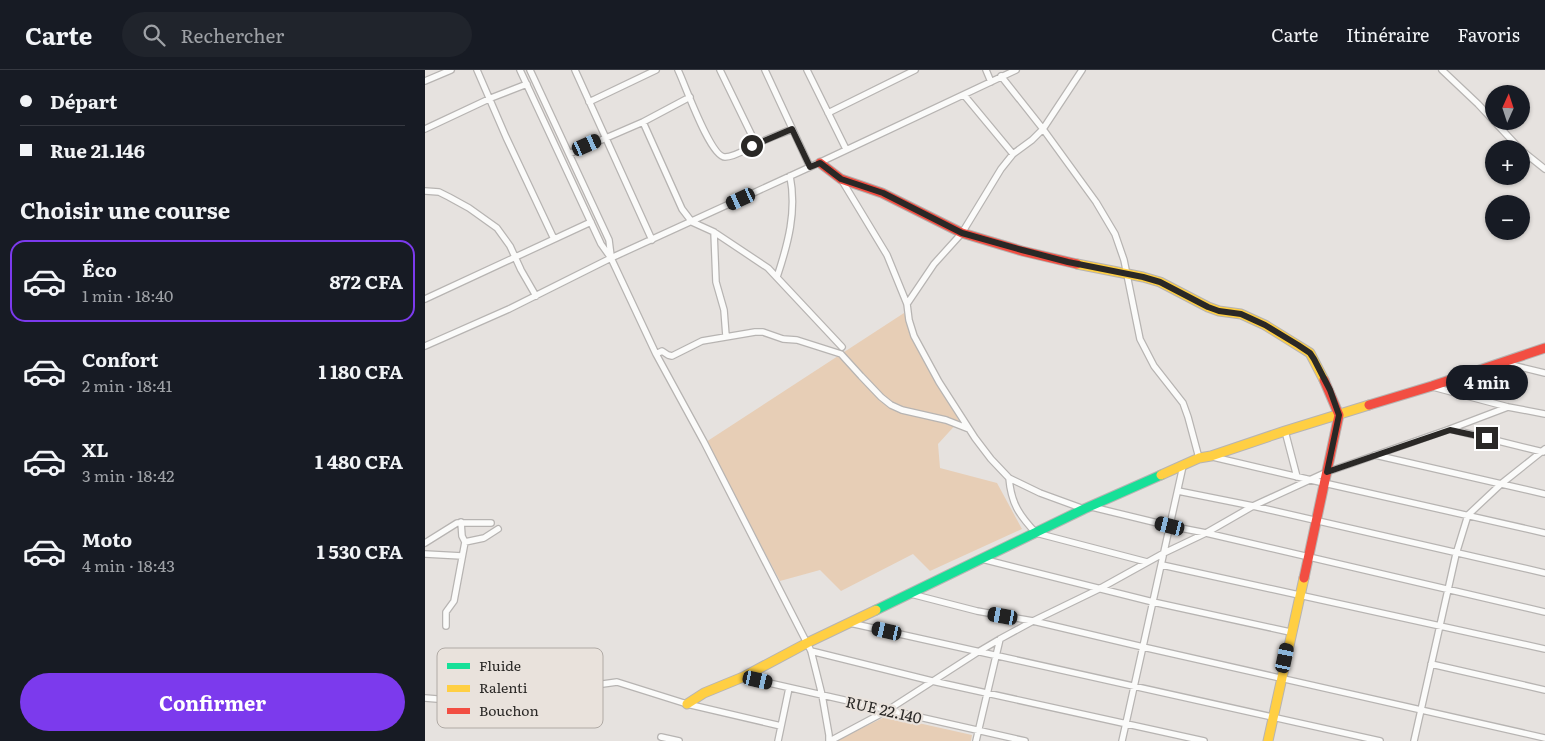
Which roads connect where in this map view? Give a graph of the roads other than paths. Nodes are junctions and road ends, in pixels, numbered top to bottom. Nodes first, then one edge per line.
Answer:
1 (451, 70) edge
2 (477, 70) edge
3 (520, 70) edge
4 (530, 70) edge
5 (575, 70) edge
6 (656, 70) edge
7 (678, 70) edge
8 (720, 70) edge
9 (765, 70) edge
10 (807, 70) edge
11 (915, 70) edge
12 (986, 70) edge
13 (1016, 70) edge
14 (1082, 70) edge
15 (1442, 70) edge
16 (1001, 76) junction
17 (425, 81) edge
18 (991, 82) junction
19 (527, 84) junction
20 (964, 95) junction
21 (491, 98) junction
22 (690, 98) junction
23 (589, 102) junction
24 (828, 112) junction
25 (643, 122) junction
26 (425, 129) edge
27 (792, 129) junction
28 (1043, 129) junction
29 (605, 137) junction
30 (1512, 140) edge
31 (756, 144) junction
32 (846, 149) junction
33 (569, 154) junction
34 (1013, 154) junction
35 (1530, 156) edge
36 (820, 163) junction
37 (810, 167) junction
38 (1545, 169) edge
39 (790, 176) junction
40 (841, 179) junction
41 (425, 191) edge
42 (591, 222) junction
43 (692, 222) junction
44 (714, 232) junction
45 (962, 233) junction
46 (554, 238) junction
47 (651, 240) junction
48 (515, 257) junction
49 (611, 258) junction
50 (1127, 274) junction
51 (777, 277) junction
52 (536, 296) junction
53 (425, 299) edge
54 (907, 304) junction
55 (726, 336) junction
56 (425, 346) edge
57 (842, 347) dead end
58 (1545, 348) edge
59 (656, 354) junction
60 (1503, 363) junction
61 (1545, 373) edge
62 (1431, 386) junction
63 (1508, 407) junction
64 (1545, 414) edge
65 (1339, 415) junction
66 (969, 429) junction
67 (1450, 430) junction
68 (1285, 431) junction
69 (1544, 451) edge
70 (1375, 455) junction
71 (1211, 456) junction
72 (1199, 458) junction
73 (1183, 466) junction
74 (1327, 472) junction
75 (1297, 477) junction
76 (1009, 478) junction
77 (1309, 480) junction
78 (1324, 483) junction
79 (1501, 484) junction
80 (1178, 490) junction
81 (1545, 494) edge
82 (1253, 506) junction
83 (1088, 508) junction
84 (1468, 515) junction
85 (1316, 521) junction
86 (461, 522) junction
87 (491, 523) dead end
88 (1170, 526) junction
89 (498, 529) dead end
90 (1545, 532) edge
91 (1035, 533) junction
92 (1206, 533) junction
93 (465, 542) junction
94 (425, 543) edge
95 (1164, 553) junction
96 (425, 554) edge
97 (1456, 554) junction
98 (462, 556) junction
99 (1307, 558) junction
100 (983, 559) junction
101 (1147, 562) junction
102 (1161, 564) junction
103 (1545, 573) edge
104 (1099, 589) junction
105 (1447, 589) junction
106 (910, 594) junction
107 (1299, 594) junction
108 (1153, 602) junction
109 (1545, 612) edge
110 (1033, 621) junction
111 (851, 623) junction
112 (1439, 625) junction
113 (446, 626) dead end
114 (1291, 632) junction
115 (1000, 639) junction
116 (809, 647) junction
117 (1143, 647) junction
118 (1545, 649) edge
119 (978, 652) junction
120 (996, 655) junction
121 (1431, 664) junction
122 (743, 677) junction
123 (1281, 678) junction
124 (932, 681) junction
125 (603, 684) edge
126 (1134, 687) junction
127 (789, 688) junction
128 (1545, 690) edge
129 (987, 692) junction
130 (822, 695) junction
131 (687, 704) junction
132 (1421, 709) junction
133 (888, 710) junction
134 (1273, 717) junction
135 (1126, 724) junction
136 (781, 726) junction
137 (979, 730) junction
138 (661, 737) dead end
139 (1545, 738) edge
140 (679, 741) edge
141 (778, 741) edge
142 (830, 741) edge
143 (976, 741) edge
144 (1025, 741) edge
145 (1122, 741) edge
146 (1204, 741) edge
147 (1268, 741) edge
148 (1380, 741) edge
149 (1414, 741) edge

1 - 17 street
2 - 21 street
3 - 19 street
4 - 33 street
5 - 23 street
6 - 23 street
7 - 22 street
8 - 31 street
9 - 27 street
10 - 24 street
11 - 24 street
12 - 18 street
13 - 16 street
14 - 28 street
15 - 30 street
16 - 18 street
16 - 28 street
18 - 20 street
19 - 21 street
19 - 42 street
20 - 32 street
20 - 34 street
21 - 26 street
21 - 46 street
22 - 25 street
22 - 31 street
23 - 29 street
24 - 32 street
25 - 29 street
25 - 43 street
27 - 31 street
27 - 37 street
28 - 34 street
28 - 50 street
29 - 33 street
29 - 47 street
32 - 36 street
33 - 49 street
34 - 45 street
35 - 38 street
36 - 37 street
36 - 40 street
37 - 39 street
39 - 43 street
39 - 51 street
40 - 45 street
40 - 54 street
41 - 48 street
42 - 46 street
42 - 49 street
43 - 44 street
43 - 47 street
44 - 51 street
44 - 55 street
45 - 50 street
45 - 54 street
46 - 48 street
47 - 49 street
48 - 52 street
48 - 53 street
49 - 52 street
49 - 59 street
50 - 65 street
50 - 72 street
51 - 57 street
52 - 56 street
54 - 66 street
55 - 59 street
55 - 66 street
58 - 60 street
59 - 116 street
60 - 61 street
60 - 62 street
62 - 63 street
62 - 65 street
63 - 64 street
63 - 67 street
65 - 68 street
65 - 74 street
66 - 76 street
67 - 69 street
67 - 70 street
68 - 71 street
68 - 75 street
69 - 79 street
70 - 74 street
70 - 79 street
71 - 72 street
71 - 75 street
72 - 73 street
73 - 80 street
73 - 83 street
74 - 77 street
74 - 78 street
75 - 77 street
76 - 83 street
76 - 91 street
77 - 78 street
77 - 82 street
78 - 84 street
78 - 85 street
79 - 81 street
79 - 84 street
80 - 82 street
80 - 88 street
82 - 85 street
82 - 92 street
83 - 88 street
83 - 91 street
84 - 90 street
84 - 97 street
85 - 97 street
85 - 99 street
86 - 87 street
86 - 93 street
86 - 94 street
88 - 92 street
88 - 95 street
89 - 93 street
91 - 100 street
91 - 101 street
92 - 95 street
92 - 99 street
93 - 98 street
95 - 101 street
95 - 102 street
96 - 98 street
97 - 103 street
97 - 105 street
98 - 113 street
99 - 105 street
99 - 107 street
100 - 104 street
100 - 106 street
101 - 104 street
102 - 107 street
102 - 108 street
104 - 108 street
104 - 110 street
105 - 109 street
105 - 112 street
106 - 110 street
106 - 111 street
107 - 112 street
107 - 114 street
108 - 114 street
108 - 117 street
110 - 115 street
110 - 117 street
111 - 116 street
111 - 119 street
112 - 118 street
112 - 121 street
114 - 123 street
115 - 119 street
115 - 120 street
116 - 122 street
116 - 124 street
116 - 130 street
117 - 123 street
117 - 126 street
119 - 120 street
119 - 124 street
120 - 126 street
120 - 129 street
121 - 128 street
121 - 132 street
122 - 127 street, RUE 22.140
122 - 131 street
123 - 132 street
123 - 134 street
124 - 129 street
124 - 133 street
125 - 131 street
126 - 134 street
126 - 135 street
127 - 130 street, RUE 22.140
127 - 136 street
129 - 135 street
129 - 137 street
130 - 133 street, RUE 22.140
130 - 142 street
131 - 136 street
132 - 139 street
132 - 149 street
133 - 137 street, RUE 22.140
133 - 142 street
134 - 147 street
134 - 148 street
135 - 145 street
135 - 146 street
136 - 141 street
137 - 143 street
137 - 144 street, RUE 22.140
138 - 140 street

